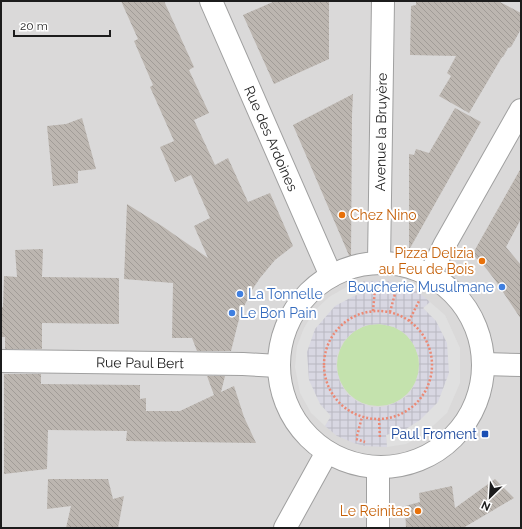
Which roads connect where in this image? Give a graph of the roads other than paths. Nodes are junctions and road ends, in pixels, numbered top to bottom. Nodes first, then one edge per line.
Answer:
1 (211, 1) edge
2 (383, 1) edge
3 (521, 110) edge
4 (379, 262) junction
5 (430, 275) junction
6 (331, 276) junction
7 (1, 361) edge
8 (484, 364) junction
9 (521, 365) edge
10 (278, 366) junction
11 (327, 452) junction
12 (378, 467) junction
13 (285, 528) edge
14 (378, 528) edge

1 - 6 street, Rue des Ardoines
2 - 4 street, Avenue la Bruyère
3 - 5 street
4 - 5 street
4 - 6 street
5 - 8 street
6 - 10 street
7 - 10 street, Rue Paul Bert
8 - 9 street
8 - 12 street
10 - 11 street
11 - 12 street
11 - 13 street
12 - 14 street

